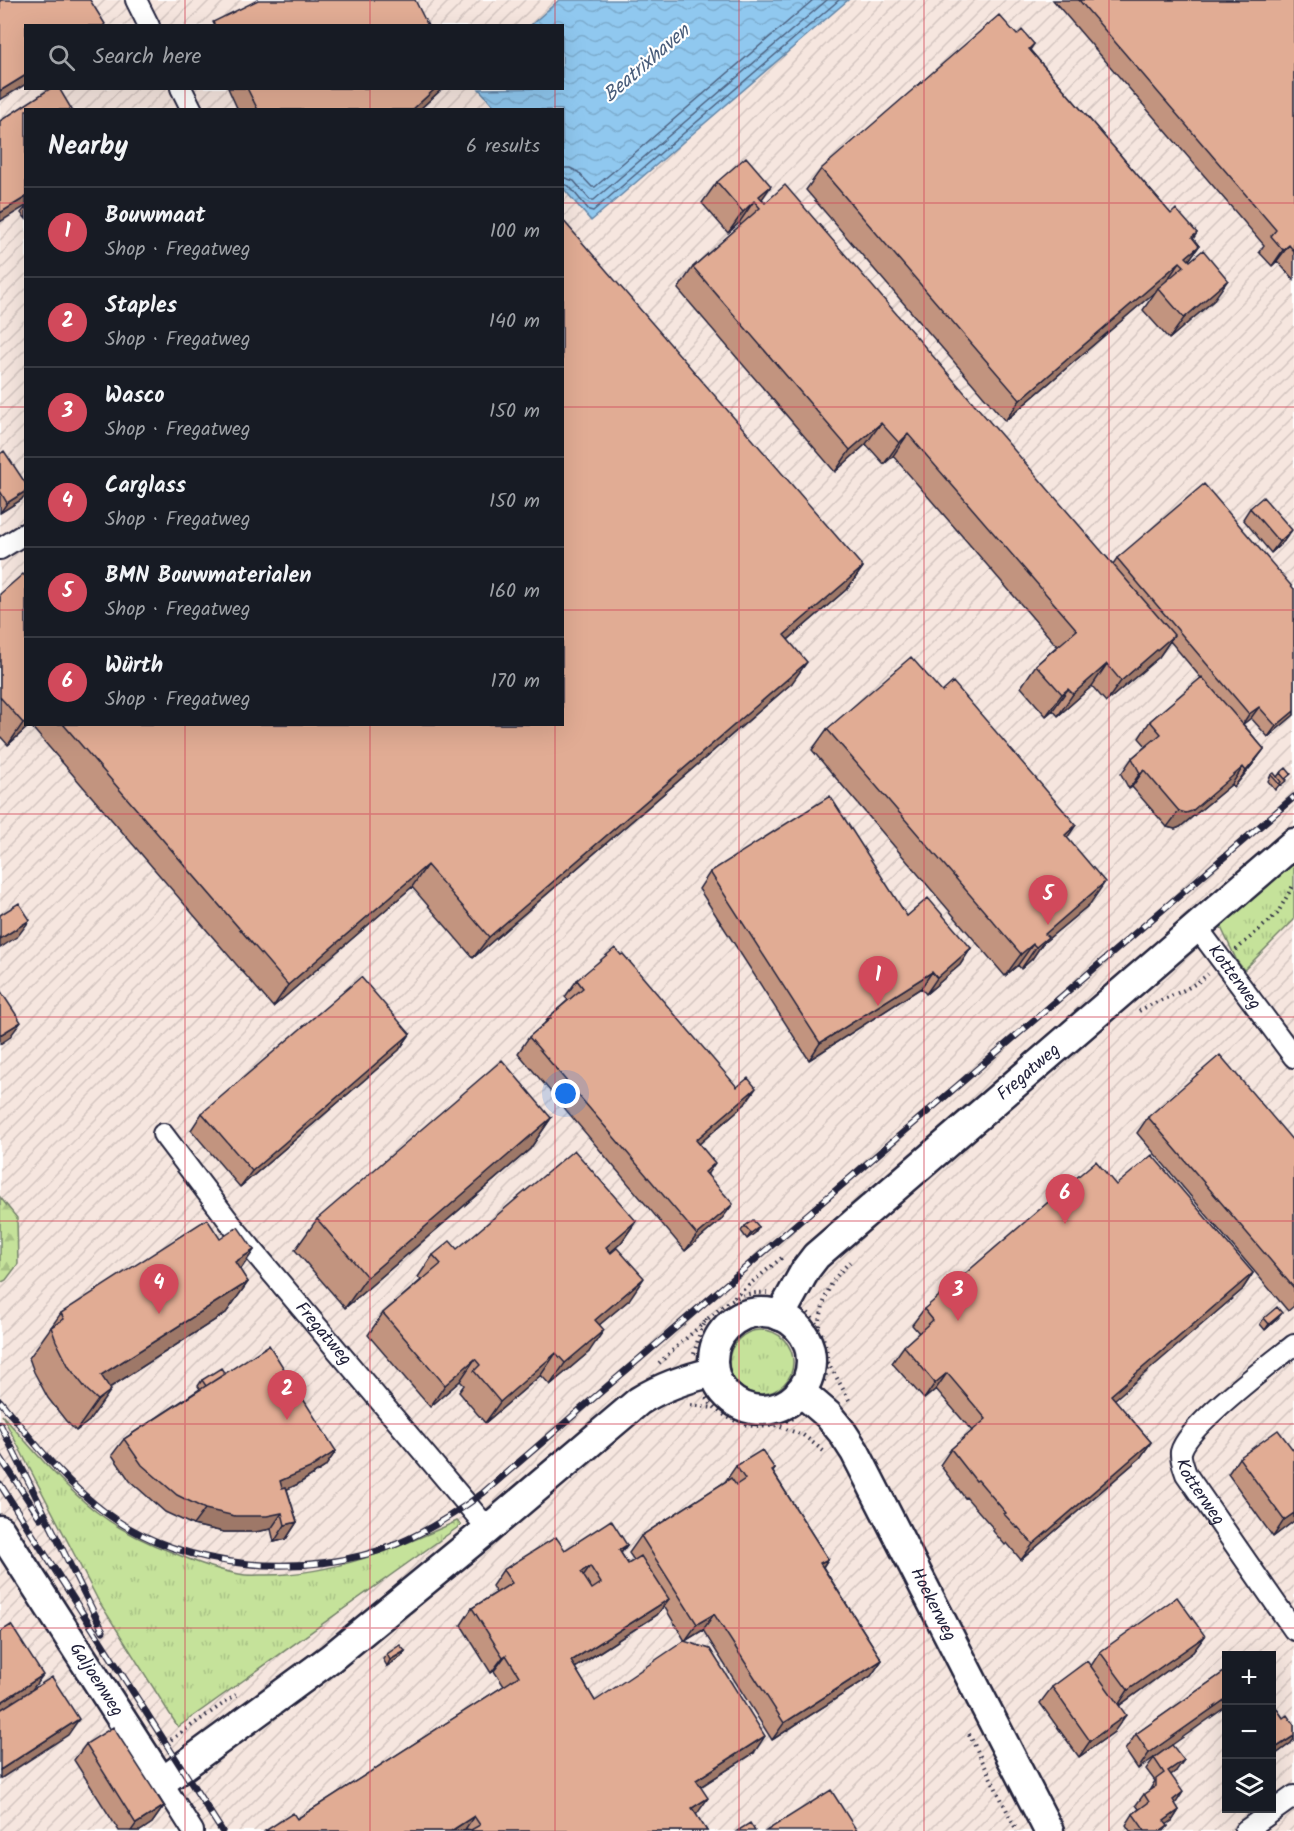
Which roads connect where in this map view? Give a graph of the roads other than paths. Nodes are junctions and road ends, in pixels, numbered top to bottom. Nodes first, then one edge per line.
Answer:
1 (136, 0) edge
2 (148, 24) edge
3 (182, 90) edge
4 (191, 108) edge
5 (24, 534) edge
6 (0, 549) edge
7 (1294, 843) edge
8 (1196, 926) junction
9 (1294, 1057) edge
10 (163, 1134) dead end
11 (784, 1307) junction
12 (1294, 1345) edge
13 (705, 1374) junction
14 (806, 1396) junction
15 (488, 1529) junction
16 (0, 1530) edge
17 (1294, 1630) edge
18 (162, 1782) junction
19 (1294, 1796) edge
20 (193, 1831) edge
21 (1049, 1831) edge
22 (1245, 1831) edge

1 - 2 street
3 - 4 street
5 - 6 street
7 - 8 street, Fregatweg
8 - 9 street, Kotterweg
8 - 11 street, Fregatweg
10 - 15 street, Fregatweg
11 - 13 street
11 - 14 street
12 - 17 street, Kotterweg
13 - 14 street
13 - 15 street
14 - 21 street, Hoekerweg
15 - 18 street
16 - 18 street, Galjoenweg
18 - 20 street, Galjoenweg
19 - 22 street

